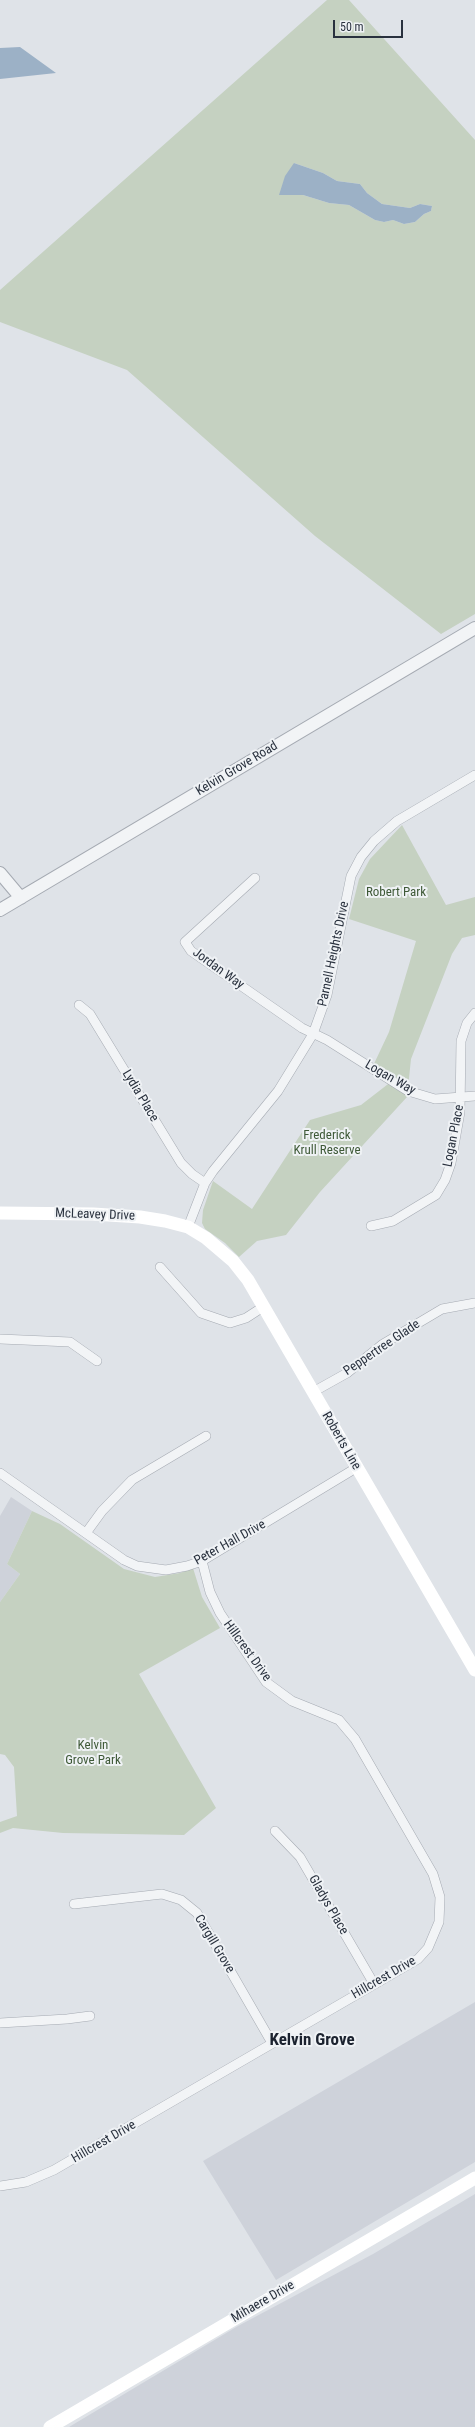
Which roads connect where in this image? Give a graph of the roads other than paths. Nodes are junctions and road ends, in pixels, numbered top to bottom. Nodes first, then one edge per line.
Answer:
1 (475, 628) edge
2 (473, 779) edge
3 (0, 873) edge
4 (256, 878) dead end
5 (21, 898) junction
6 (0, 910) edge
7 (79, 1005) dead end
8 (475, 1013) edge
9 (313, 1034) junction
10 (475, 1096) edge
11 (462, 1097) junction
12 (205, 1184) junction
13 (0, 1213) edge
14 (371, 1226) dead end
15 (188, 1227) junction
16 (160, 1268) dead end
17 (475, 1303) edge
18 (263, 1307) junction
19 (0, 1339) edge
20 (97, 1361) dead end
21 (313, 1392) junction
22 (206, 1436) dead end
23 (356, 1468) junction
24 (0, 1473) edge
25 (86, 1533) junction
26 (202, 1561) junction
27 (475, 1670) edge
28 (275, 1831) dead end
29 (74, 1904) dead end
30 (374, 1984) junction
31 (90, 2016) dead end
32 (0, 2023) edge
33 (272, 2043) junction
34 (475, 2178) edge
35 (0, 2186) edge
36 (50, 2427) edge

1 - 5 street, Kelvin Grove Road
2 - 9 street, Parnell Heights Drive
3 - 5 street
4 - 9 street, Jordan Way
5 - 6 street, Kelvin Grove Road
7 - 12 street, Lydia Place
8 - 11 street, Logan Place
9 - 11 street, Logan Way
9 - 12 street, Parnell Heights Drive
10 - 11 street, Logan Way
11 - 14 street, Logan Place
12 - 15 street, Parnell Heights Drive
13 - 15 main road, McLeavey Drive
15 - 18 main road, Roberts Line
16 - 18 street
17 - 21 street, Peppertree Glade
18 - 21 main road, Roberts Line
19 - 20 street
21 - 23 main road, Roberts Line
22 - 25 street
23 - 26 street, Peter Hall Drive
23 - 27 main road, Roberts Line
24 - 25 street, Peter Hall Drive
25 - 26 street, Peter Hall Drive
26 - 30 street, Hillcrest Drive
28 - 30 street, Gladys Place
29 - 33 street, Cargill Grove
30 - 33 street, Hillcrest Drive
31 - 32 street
33 - 35 street, Hillcrest Drive
34 - 36 main road, Mihaere Drive

